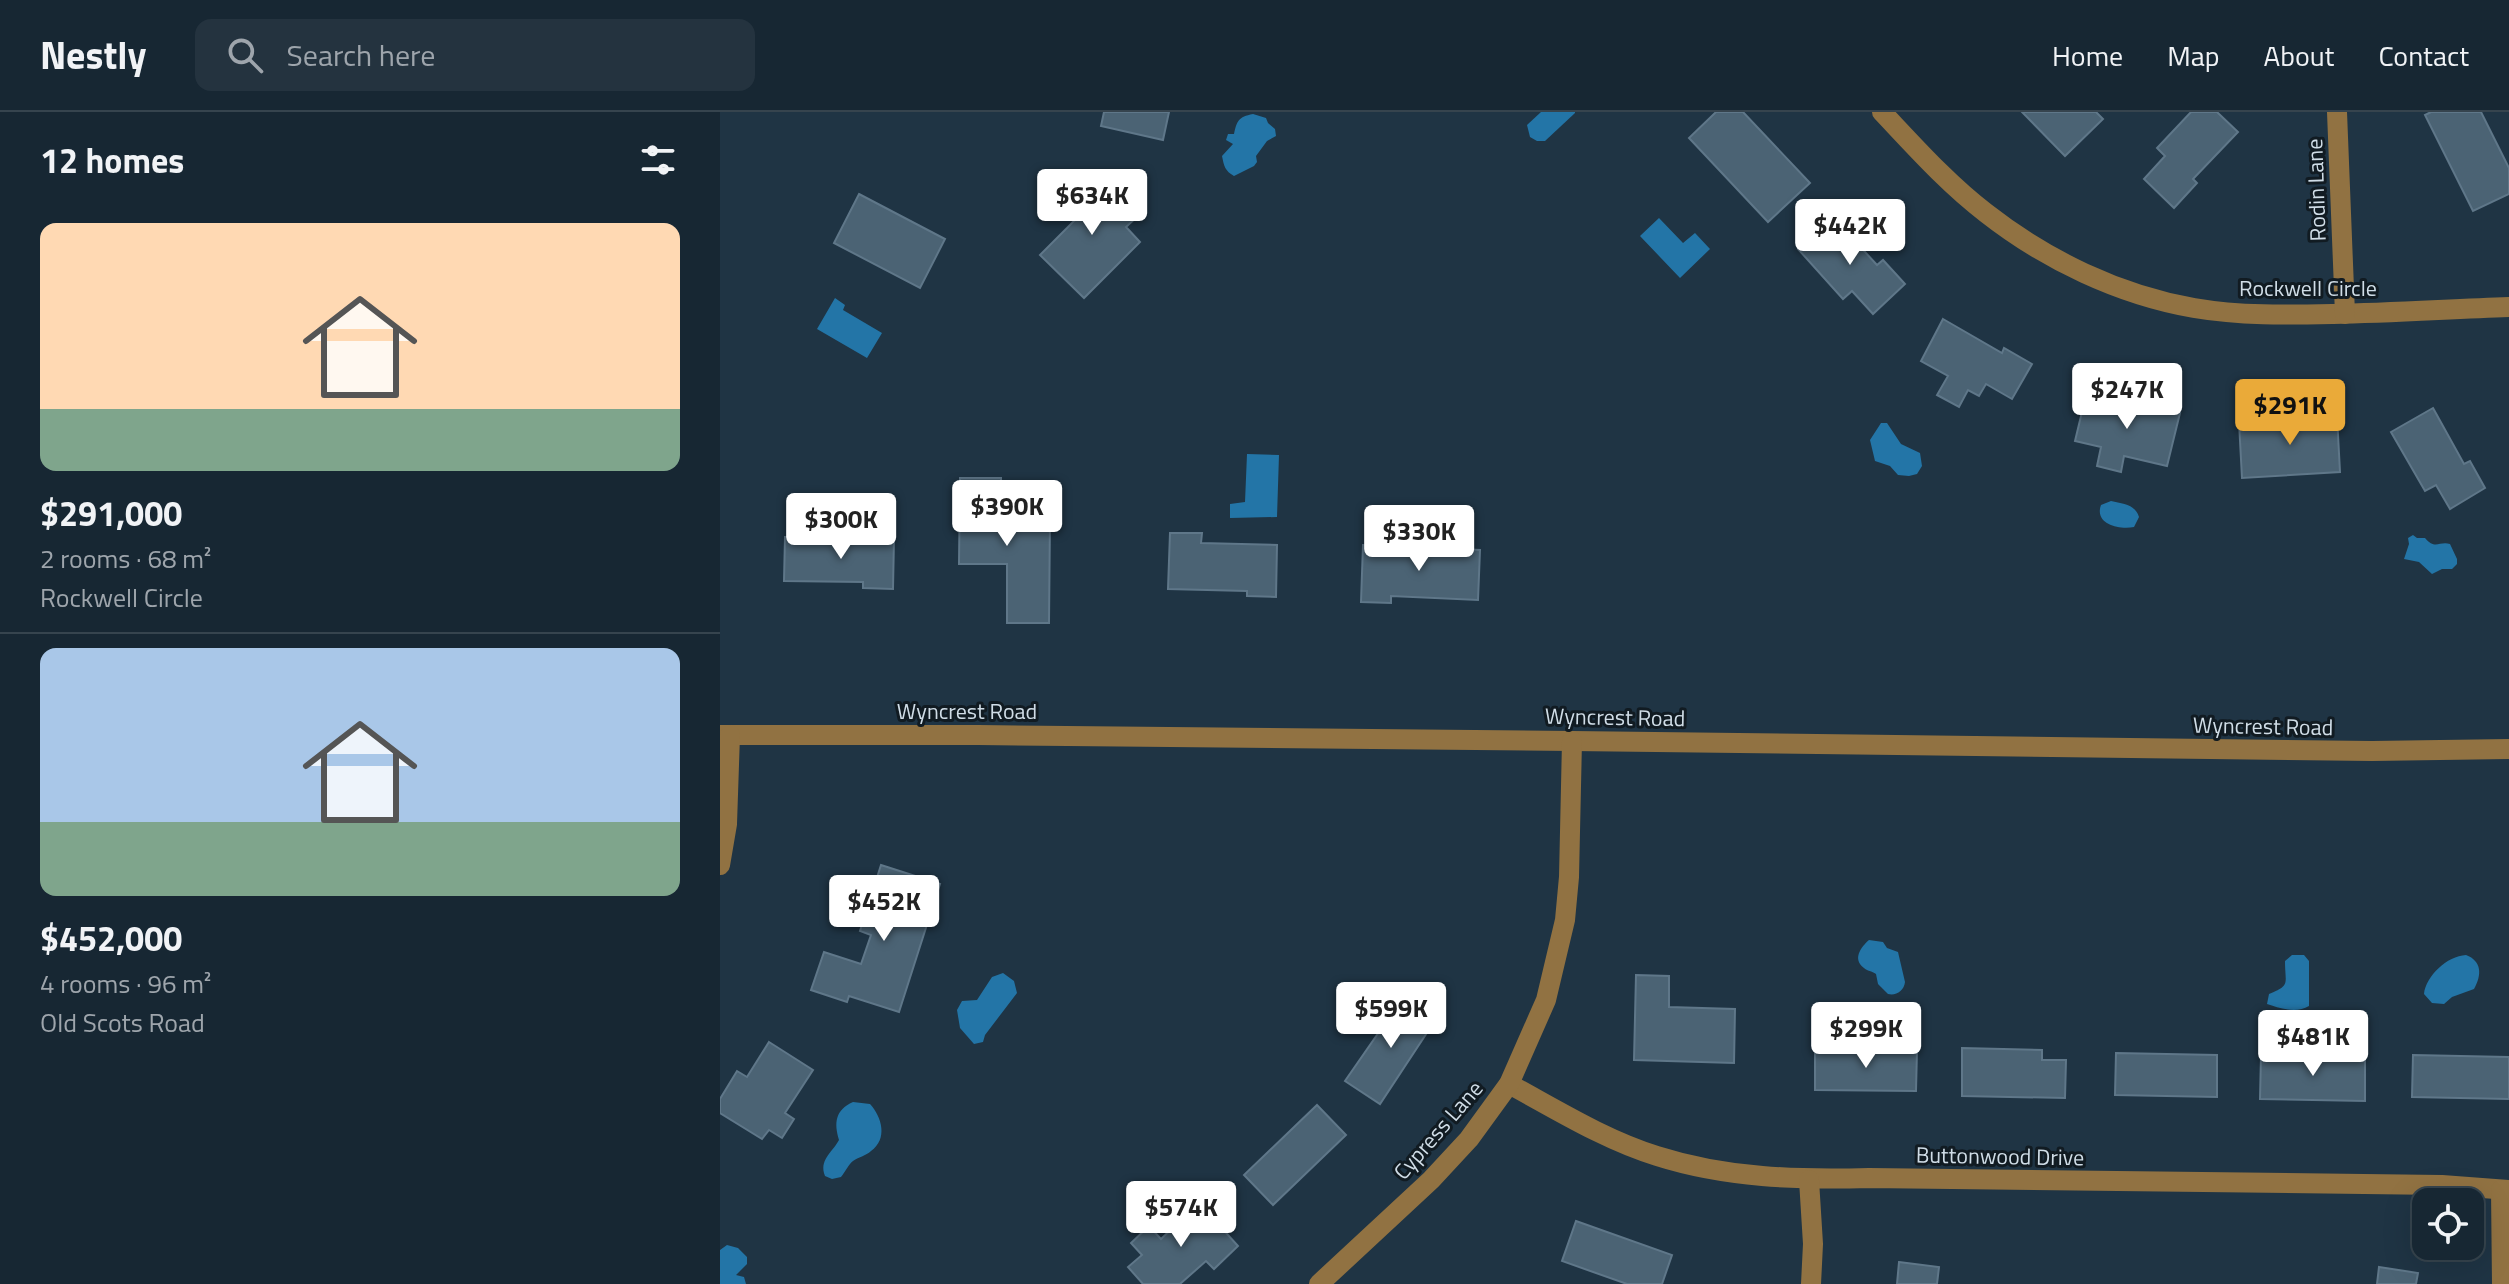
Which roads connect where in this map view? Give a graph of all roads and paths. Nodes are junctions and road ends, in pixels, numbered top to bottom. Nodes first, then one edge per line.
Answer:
1 (1882, 112) edge
2 (2337, 112) edge
3 (2509, 307) edge
4 (2345, 314) junction
5 (725, 735) edge
6 (1572, 741) junction
7 (2509, 749) edge
8 (720, 865) edge
9 (1509, 1084) junction
10 (1809, 1180) junction
11 (2505, 1190) edge
12 (1319, 1284) edge
13 (1811, 1284) edge
14 (2502, 1284) edge

1 - 4 street, Rockwell Circle
2 - 4 street, Rodin Lane
3 - 4 street, Rockwell Circle
5 - 6 street, Wyncrest Road
5 - 8 street
6 - 7 street, Wyncrest Road
6 - 9 street, Cypress Lane
9 - 10 street, Buttonwood Drive
9 - 12 street, Cypress Lane
10 - 11 street, Buttonwood Drive
10 - 13 street
11 - 14 street

